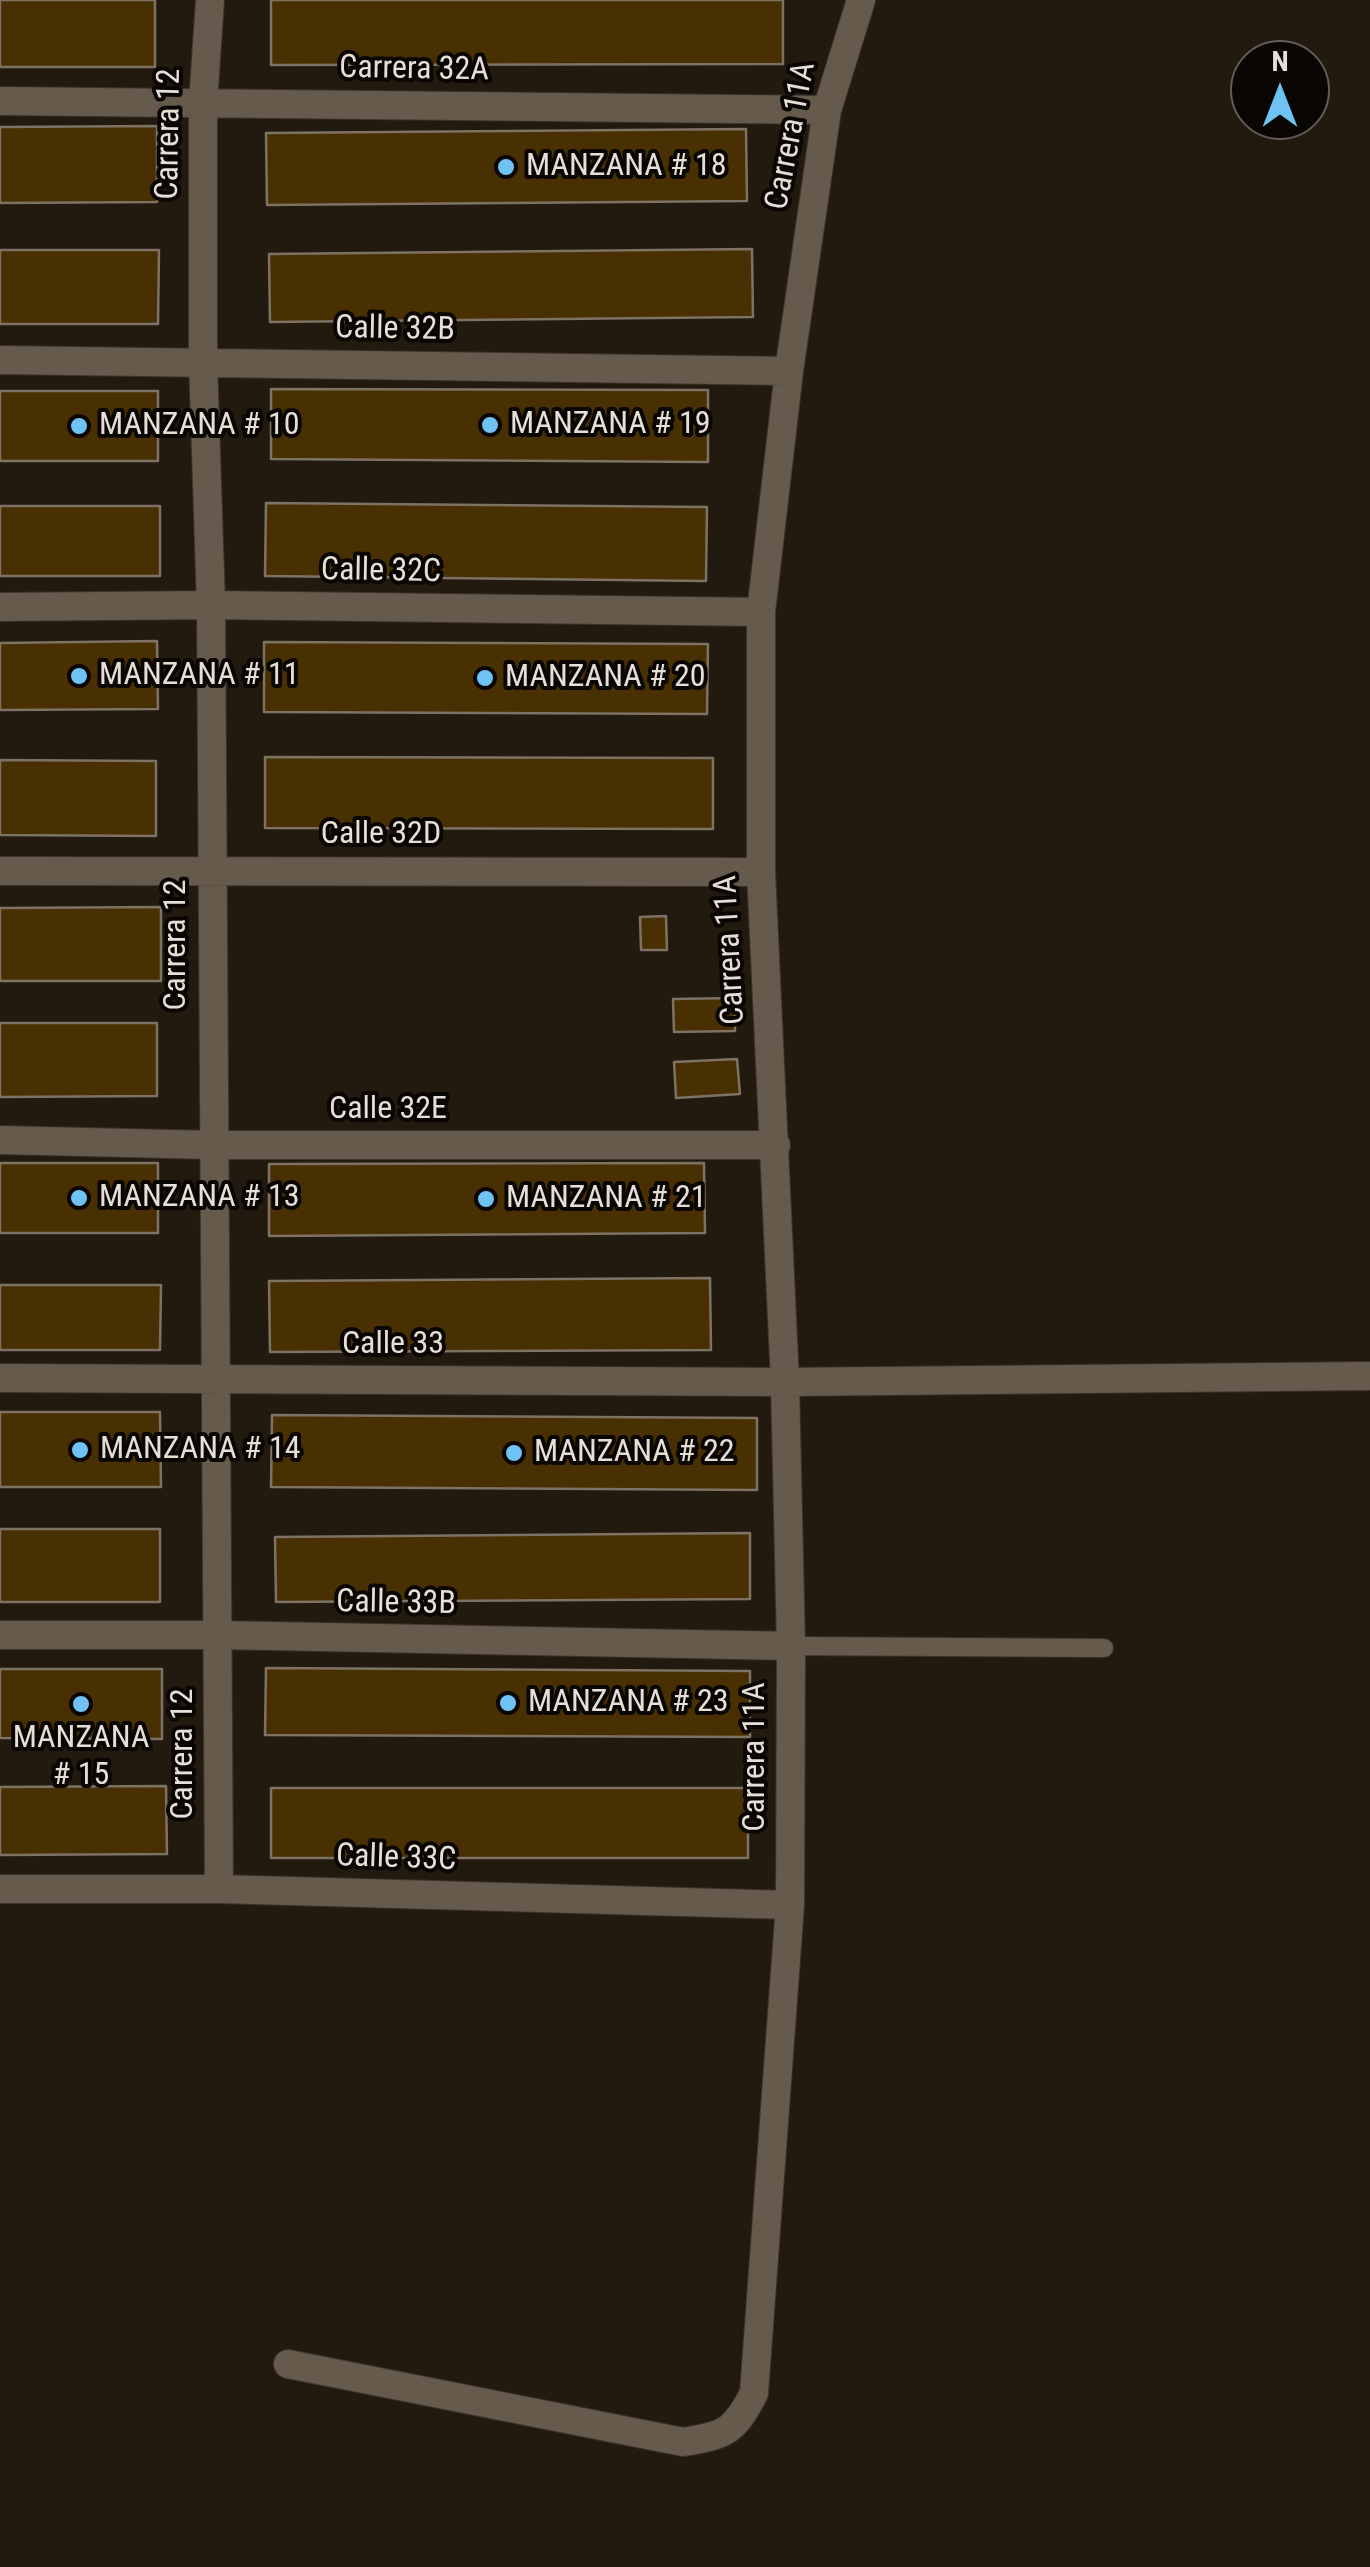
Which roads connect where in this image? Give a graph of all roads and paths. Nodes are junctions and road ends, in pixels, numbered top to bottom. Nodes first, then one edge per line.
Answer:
1 (210, 0) edge
2 (861, 0) edge
3 (0, 101) edge
4 (203, 103) junction
5 (827, 110) junction
6 (0, 360) edge
7 (203, 361) junction
8 (789, 372) junction
9 (211, 604) junction
10 (0, 607) edge
11 (761, 612) junction
12 (211, 869) junction
13 (0, 871) edge
14 (761, 872) junction
15 (0, 1140) edge
16 (213, 1145) junction
17 (776, 1145) junction
18 (1370, 1376) edge
19 (0, 1378) edge
20 (214, 1379) junction
21 (785, 1382) junction
22 (0, 1635) edge
23 (219, 1636) junction
24 (791, 1646) junction
25 (1104, 1648) dead end
26 (0, 1889) edge
27 (220, 1889) junction
28 (790, 1905) junction
29 (288, 2364) dead end

1 - 4 street, Carrera 12
2 - 5 street, Carrera 11A
3 - 4 street, Carrera 32A
4 - 5 street, Carrera 32A
4 - 7 street, Carrera 12
5 - 8 street, Carrera 11A
6 - 7 street, Calle 32B
7 - 8 street, Calle 32B
7 - 9 street, Carrera 12
8 - 11 street, Carrera 11A
9 - 10 street, Calle 32C
9 - 11 street, Calle 32C
9 - 12 street, Carrera 12
11 - 14 street, Carrera 11A
12 - 13 street, Calle 32D
12 - 14 street, Calle 32D
12 - 16 street, Carrera 12
14 - 17 street, Carrera 11A
15 - 16 street, Calle 32E
16 - 17 street, Calle 32E
16 - 20 street, Carrera 12
17 - 21 street, Carrera 11A
18 - 21 street, Calle 33
19 - 20 street, Calle 33
20 - 21 street, Calle 33
20 - 23 street, Carrera 12
21 - 24 street, Carrera 11A
22 - 23 street, Calle 33B
23 - 24 street, Calle 33B
23 - 27 street, Carrera 12
24 - 25 lane
24 - 28 street, Carrera 11A
26 - 27 street, Calle 33C
27 - 28 street, Calle 33C
28 - 29 street, Carrera 11A

